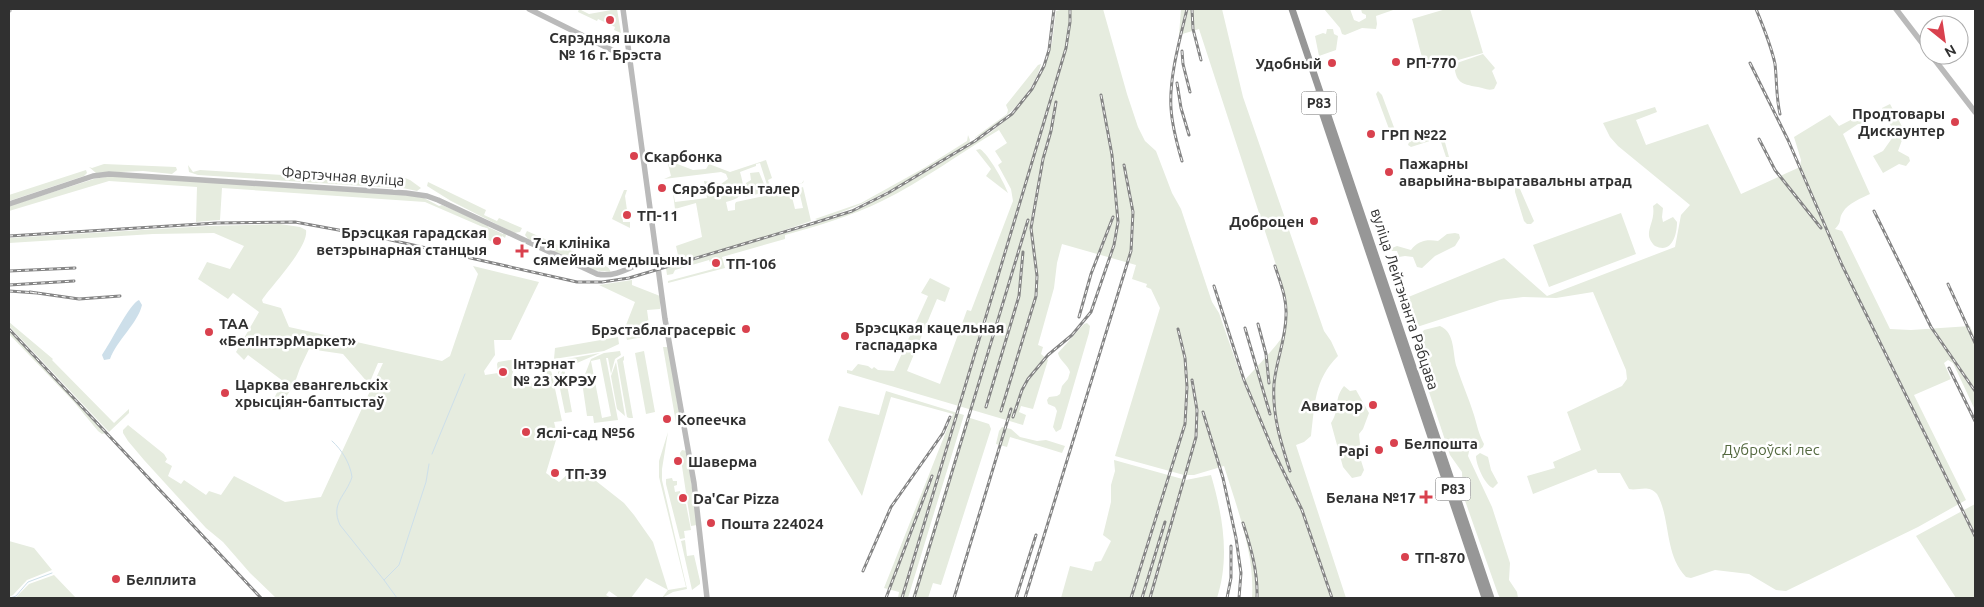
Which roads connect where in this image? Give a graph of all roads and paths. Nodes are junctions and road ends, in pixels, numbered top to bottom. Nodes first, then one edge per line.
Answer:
1 (530, 9) edge
2 (622, 9) edge
3 (1287, 9) edge
4 (1292, 9) edge
5 (1896, 9) edge
6 (1919, 39) edge
7 (630, 59) junction
8 (1940, 65) edge
9 (1975, 112) edge
10 (9, 204) edge
11 (658, 255) junction
12 (708, 598) edge
13 (1485, 598) edge
14 (1491, 598) edge

1 - 7 main road
2 - 7 main road
3 - 13 highway, вуліца Лейтэнанта Рабцава / Р83
4 - 14 highway, вуліца Лейтэнанта Рабцава / Р83
5 - 6 main road
7 - 11 main road
8 - 9 main road
10 - 11 main road, Фартэчная вуліца
11 - 12 main road

